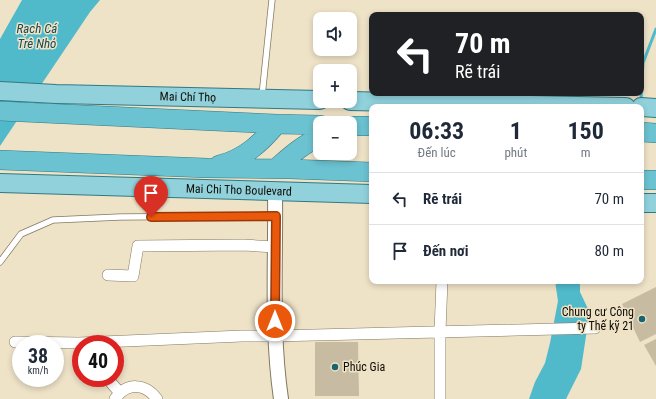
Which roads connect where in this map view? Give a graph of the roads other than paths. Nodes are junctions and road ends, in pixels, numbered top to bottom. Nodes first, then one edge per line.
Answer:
1 (272, 0) edge
2 (0, 92) edge
3 (270, 99) junction
4 (313, 100) edge
5 (357, 101) edge
6 (488, 104) edge
7 (644, 107) edge
8 (656, 108) edge
9 (0, 111) edge
10 (277, 124) junction
11 (313, 125) edge
12 (357, 126) edge
13 (369, 126) edge
14 (644, 132) edge
15 (656, 133) edge
16 (313, 140) edge
17 (0, 160) edge
18 (207, 168) junction
19 (275, 169) junction
20 (369, 172) edge
21 (644, 180) edge
22 (656, 180) edge
23 (5, 183) edge
24 (275, 192) junction
25 (369, 194) edge
26 (644, 203) edge
27 (656, 203) edge
28 (276, 216) junction
29 (275, 247) junction
30 (0, 262) edge
31 (108, 275) dead end
32 (442, 284) edge
33 (595, 328) dead end
34 (440, 331) junction
35 (275, 336) junction
36 (124, 343) edge
37 (112, 387) edge
38 (118, 396) edge
39 (440, 398) dead end
40 (157, 399) edge
41 (281, 399) edge

1 - 3 lane
2 - 3 main road, Mai Chí Thọ
3 - 4 main road, Mai Chí Thọ
3 - 10 main road
5 - 6 main road
7 - 8 main road
9 - 10 highway
10 - 11 highway
10 - 18 highway
10 - 19 highway
12 - 13 highway
14 - 15 highway
16 - 19 highway
17 - 18 highway, Mai Chi Tho Boulevard
18 - 19 highway, Mai Chi Tho Boulevard
19 - 20 highway, Mai Chi Tho Boulevard
19 - 24 main road
21 - 22 highway
23 - 24 main road, Mai Chi Tho Boulevard
24 - 25 main road, Mai Chi Tho Boulevard
24 - 28 street
26 - 27 main road
28 - 29 street
28 - 30 lane
29 - 31 street
29 - 35 street
32 - 34 street
33 - 34 street
34 - 35 street
34 - 39 street
35 - 36 street
35 - 41 street
37 - 38 street
38 - 40 street

